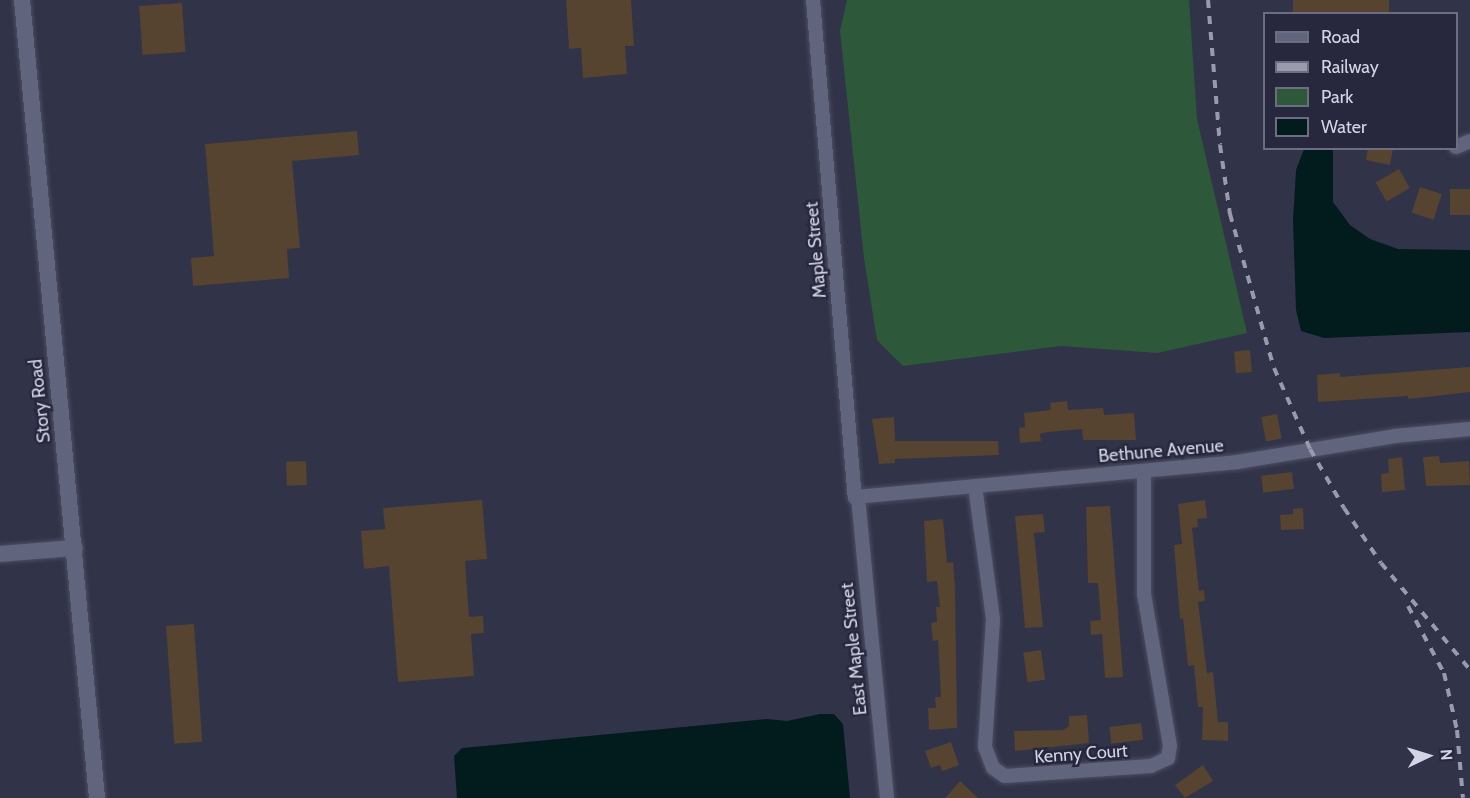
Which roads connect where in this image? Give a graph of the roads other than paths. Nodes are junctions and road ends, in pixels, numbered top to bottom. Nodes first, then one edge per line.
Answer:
1 (22, 0) edge
2 (813, 0) edge
3 (1470, 429) edge
4 (1144, 471) junction
5 (975, 486) junction
6 (856, 497) junction
7 (75, 548) junction
8 (0, 554) edge
9 (97, 798) edge
10 (886, 798) edge

1 - 7 street, Story Road
2 - 6 street, Maple Street
3 - 4 street, Bethune Avenue
4 - 5 street, Bethune Avenue
4 - 5 street, Kenny Court
5 - 6 street, Bethune Avenue
6 - 10 street, East Maple Street
7 - 8 street
7 - 9 street, Story Road

